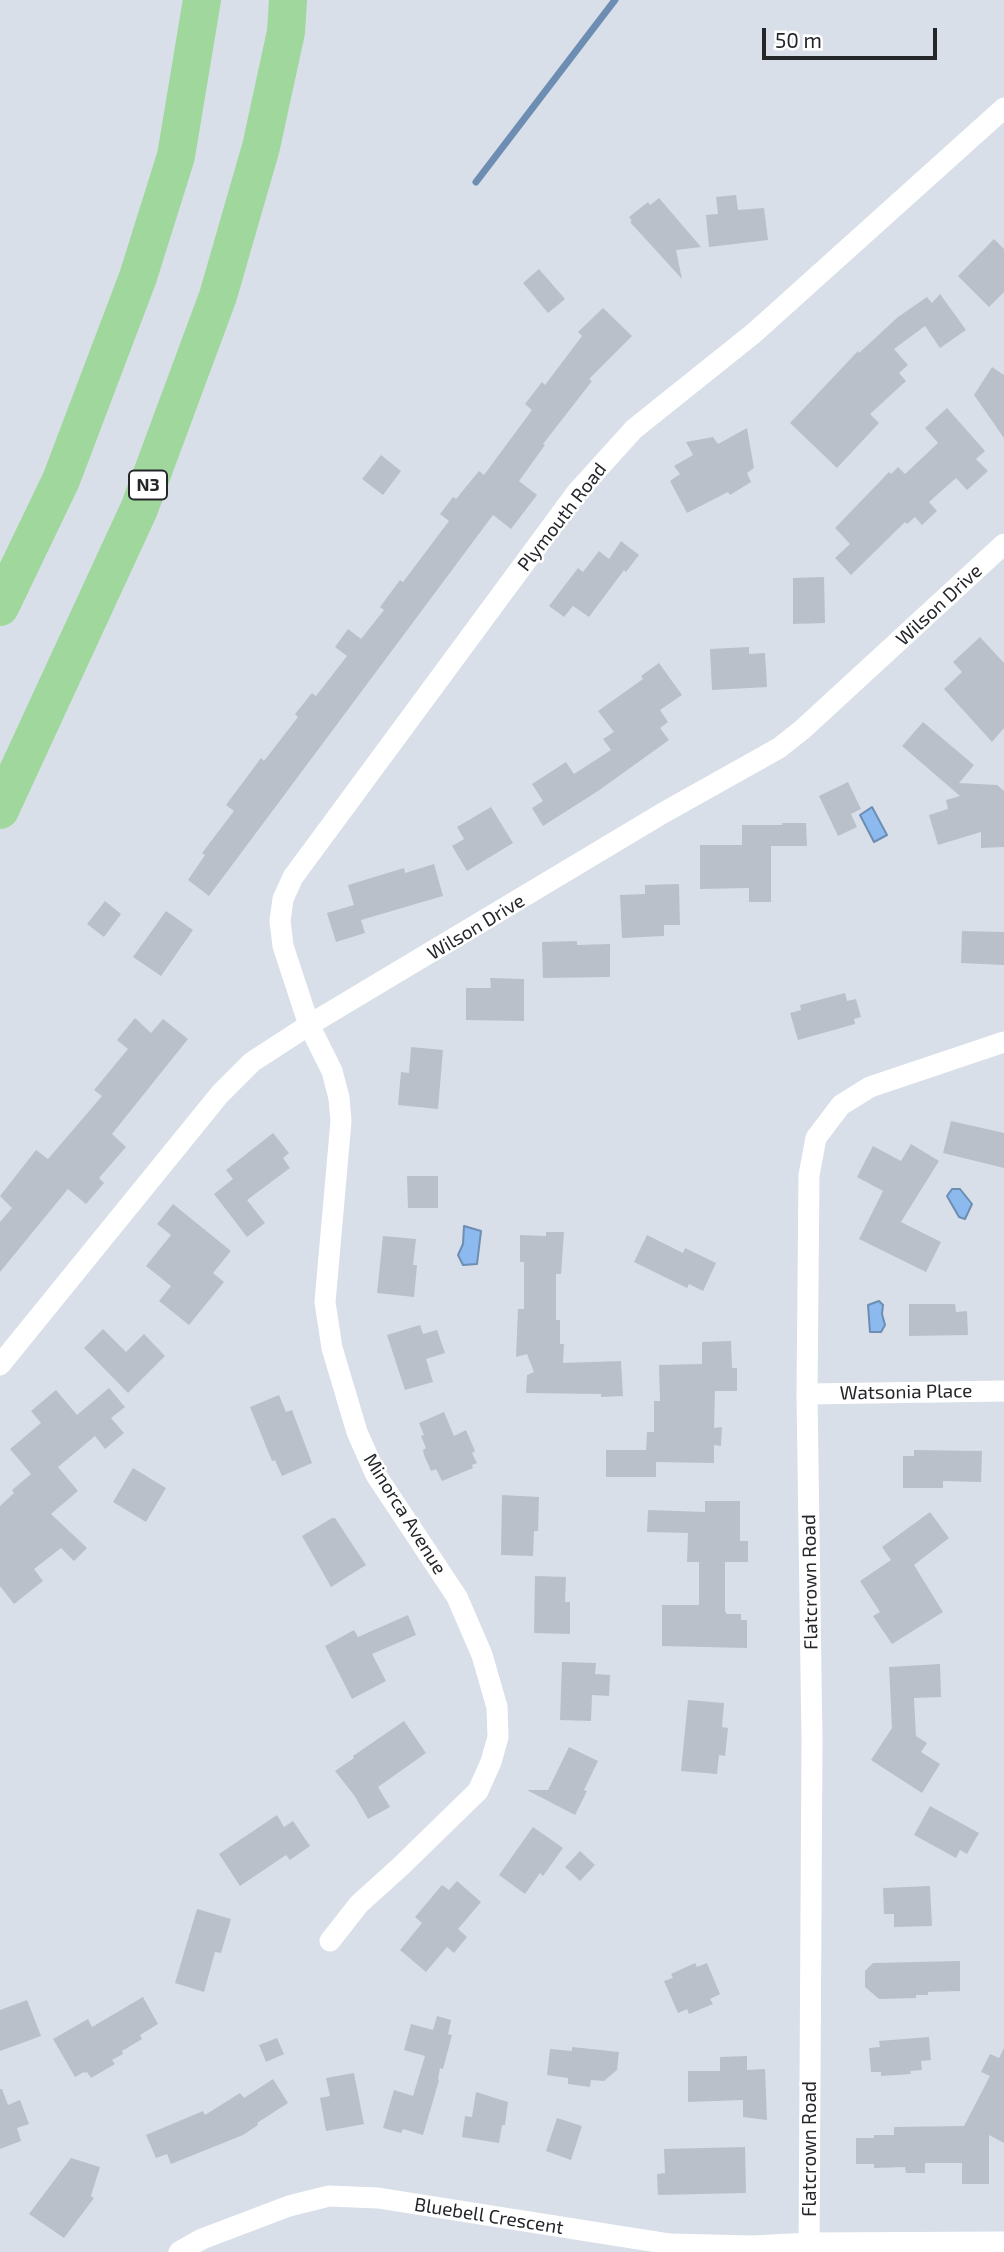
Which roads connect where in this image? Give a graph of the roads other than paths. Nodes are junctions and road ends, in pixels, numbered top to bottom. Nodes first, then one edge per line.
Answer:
1 (185, 0) edge
2 (202, 0) edge
3 (288, 0) edge
4 (1004, 108) edge
5 (176, 156) junction
6 (1004, 544) edge
7 (0, 607) edge
8 (0, 810) edge
9 (309, 1025) junction
10 (1004, 1042) edge
11 (0, 1365) edge
12 (1004, 1391) edge
13 (807, 1394) junction
14 (330, 1941) dead end
15 (1004, 2242) edge
16 (809, 2248) edge
17 (180, 2252) edge

1 - 5 highway
2 - 5 highway
3 - 8 highway, N3
4 - 9 street, Plymouth Road
5 - 7 highway
6 - 9 street, Wilson Drive
9 - 11 street, Wilson Drive
9 - 14 street, Minorca Avenue
10 - 13 street, Flatcrown Road
12 - 13 street, Watsonia Place
13 - 16 street, Flatcrown Road
15 - 16 street, Bluebell Crescent
16 - 17 street, Bluebell Crescent

